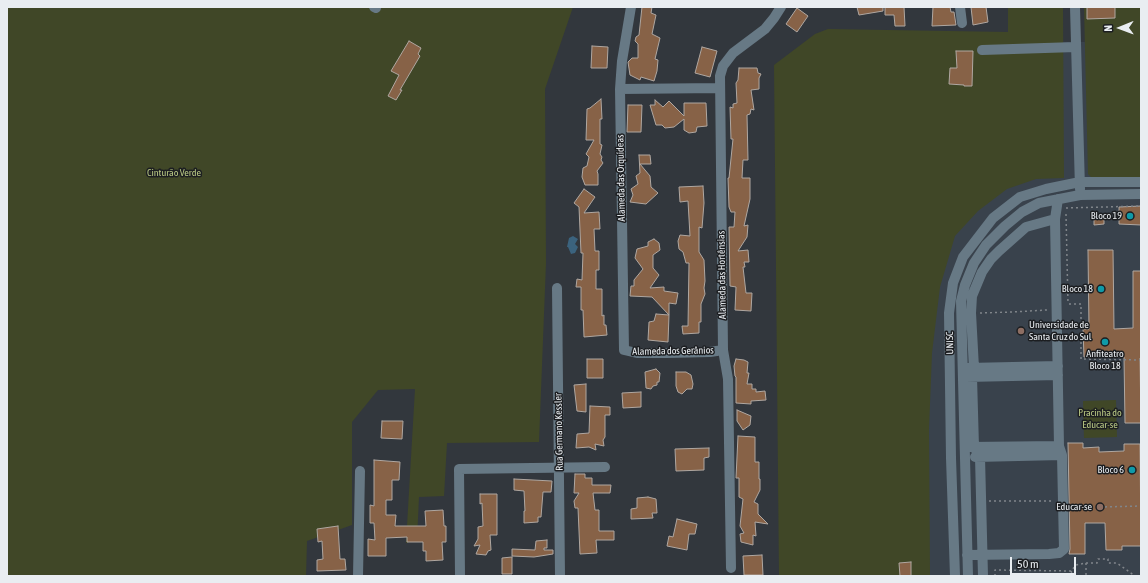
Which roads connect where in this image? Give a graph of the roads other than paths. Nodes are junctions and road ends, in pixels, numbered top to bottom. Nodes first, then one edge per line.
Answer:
1 (631, 7) edge
2 (781, 7) edge
3 (960, 7) edge
4 (1076, 7) edge
5 (962, 23) dead end
6 (1076, 47) junction
7 (982, 50) dead end
8 (620, 88) junction
9 (720, 88) junction
10 (1080, 182) junction
11 (1141, 182) edge
12 (1141, 194) edge
13 (1080, 195) junction
14 (1058, 199) junction
15 (1055, 219) junction
16 (557, 288) dead end
17 (624, 350) joint
18 (723, 350) junction
19 (1058, 370) junction
20 (968, 372) junction
21 (950, 373) junction
22 (1027, 446) junction
23 (1043, 446) junction
24 (968, 451) junction
25 (1012, 451) junction
26 (1061, 451) junction
27 (995, 452) junction
28 (951, 453) junction
29 (1031, 456) junction
30 (1048, 456) junction
31 (980, 457) junction
32 (606, 467) dead end
33 (560, 468) junction
34 (360, 471) dead end
35 (967, 555) junction
36 (983, 555) junction
37 (731, 568) dead end
38 (358, 576) edge
39 (460, 576) edge
40 (560, 576) edge
41 (955, 576) edge
42 (968, 576) edge
43 (984, 576) edge

1 - 8 street, Alameda das Orquídeas
2 - 9 street, Alameda das Hortênsias
3 - 5 street
4 - 6 street
6 - 7 street
6 - 10 street
8 - 9 street
8 - 17 street, Alameda das Orquídeas
9 - 18 street, Alameda das Hortênsias
10 - 11 street, UNISC
10 - 13 street
10 - 21 street, UNISC
12 - 13 street, UNISC
13 - 14 street, UNISC
14 - 15 street
14 - 20 street, UNISC
15 - 19 street
15 - 20 street
16 - 33 street, Rua Germano Kessler
17 - 18 street, Alameda dos Gerânios
18 - 37 street, Alameda das Hortênsias
19 - 20 street
19 - 26 street
20 - 21 street
20 - 24 street, UNISC
21 - 28 street, UNISC
22 - 23 street
22 - 25 street
22 - 29 street
23 - 26 street
23 - 30 street
24 - 27 street
24 - 28 street
24 - 31 street
24 - 35 street, UNISC
25 - 27 street
25 - 29 street
26 - 30 street
26 - 36 street
27 - 31 street
28 - 41 street, UNISC
29 - 30 street
31 - 36 street
32 - 33 street
33 - 39 street
33 - 40 street, Rua Germano Kessler
34 - 38 street
35 - 36 street
35 - 42 street, UNISC
36 - 43 street

